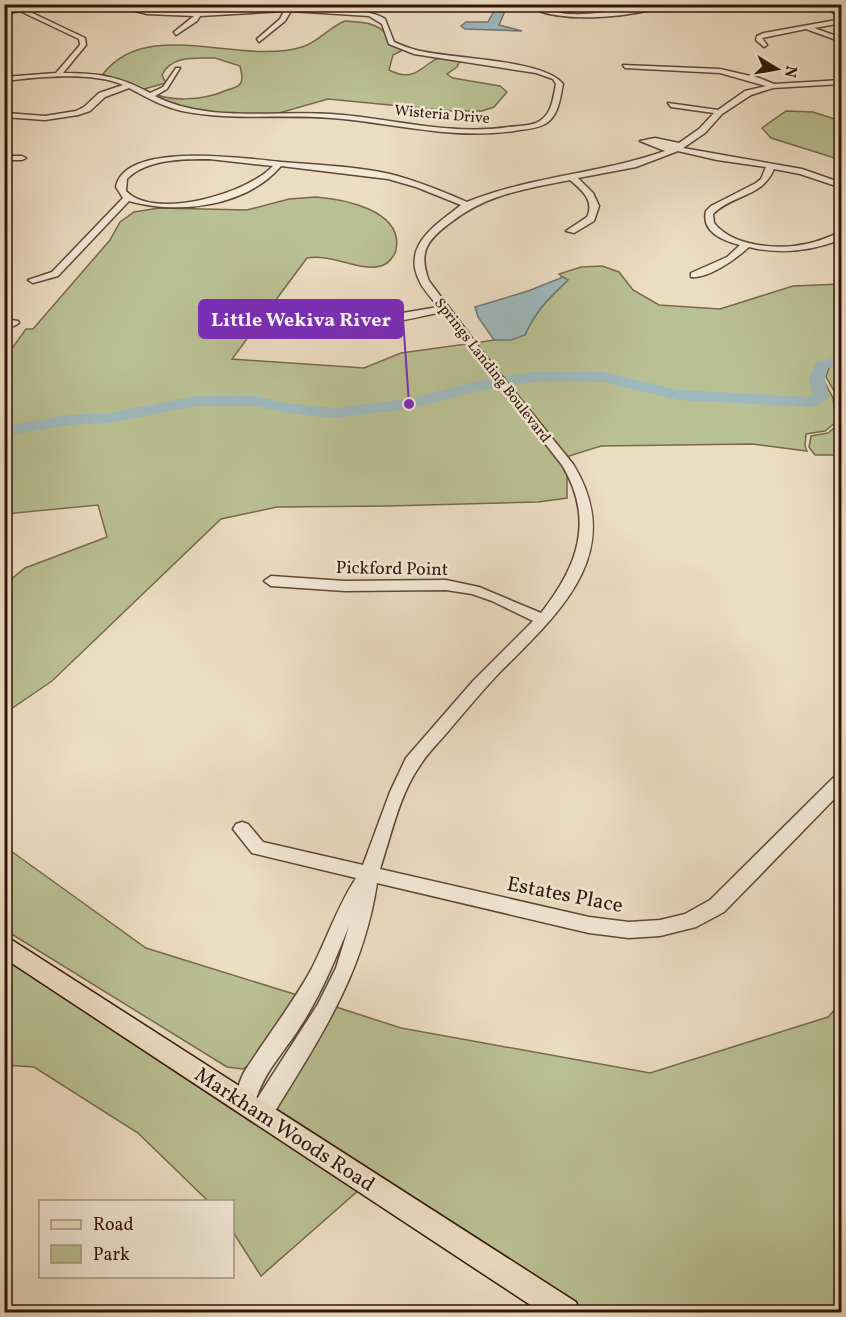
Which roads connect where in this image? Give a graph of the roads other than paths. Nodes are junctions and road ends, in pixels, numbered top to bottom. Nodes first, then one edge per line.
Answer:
1 (45, 4) edge
2 (111, 4) edge
3 (202, 4) edge
4 (539, 4) edge
5 (667, 4) edge
6 (823, 4) edge
7 (22, 10) junction
8 (288, 10) junction
9 (4, 12) edge
10 (198, 15) junction
11 (842, 16) edge
12 (842, 21) edge
13 (802, 26) junction
14 (176, 33) dead end
15 (260, 40) dead end
16 (842, 40) edge
17 (764, 45) dead end
18 (625, 66) dead end
19 (178, 69) dead end
20 (57, 76) junction
21 (4, 79) edge
22 (831, 82) junction
23 (842, 82) edge
24 (129, 85) junction
25 (773, 86) junction
26 (842, 91) edge
27 (148, 97) junction
28 (671, 105) dead end
29 (718, 112) junction
30 (6, 115) edge
31 (676, 148) junction
32 (22, 158) dead end
33 (4, 159) edge
34 (279, 164) junction
35 (771, 166) junction
36 (571, 177) junction
37 (842, 186) edge
38 (128, 197) junction
39 (467, 205) junction
40 (571, 231) dead end
41 (842, 235) edge
42 (747, 244) junction
43 (694, 274) dead end
44 (33, 280) dead end
45 (348, 305) dead end
46 (444, 309) junction
47 (271, 581) dead end
48 (543, 620) junction
49 (842, 780) edge
50 (242, 829) dead end
51 (369, 874) junction
52 (4, 945) edge
53 (253, 1108) junction
54 (566, 1312) edge

1 - 7 street
2 - 10 street, Wisteria Drive
3 - 10 street
4 - 5 street
6 - 11 street
7 - 9 street
7 - 20 street
8 - 10 street, Wisteria Drive
8 - 15 street
8 - 27 street, Wisteria Drive
10 - 14 street
12 - 13 street
13 - 16 street
13 - 17 street
18 - 25 street
19 - 27 street
20 - 21 street, Wisteria Drive
20 - 24 street, Wisteria Drive
22 - 23 street, Springs Landing Boulevard
22 - 25 street, Springs Landing Boulevard
22 - 26 street
24 - 27 street, Wisteria Drive
24 - 30 street
25 - 29 street, Springs Landing Boulevard
28 - 29 street
29 - 31 street, Springs Landing Boulevard
31 - 35 street
31 - 36 street, Springs Landing Boulevard
32 - 33 street
34 - 38 street
34 - 38 street
34 - 39 street
35 - 37 street
35 - 42 street
36 - 39 street, Springs Landing Boulevard
36 - 40 street
38 - 44 street
39 - 46 street, Springs Landing Boulevard
41 - 42 street
42 - 43 street
45 - 46 street
46 - 48 street, Springs Landing Boulevard
47 - 48 street, Pickford Point
48 - 51 street, Springs Landing Boulevard
49 - 51 street, Estates Place
50 - 51 street, Estates Place
51 - 53 street, Springs Landing Boulevard
52 - 53 main road, Markham Woods Road
53 - 54 main road, Markham Woods Road

